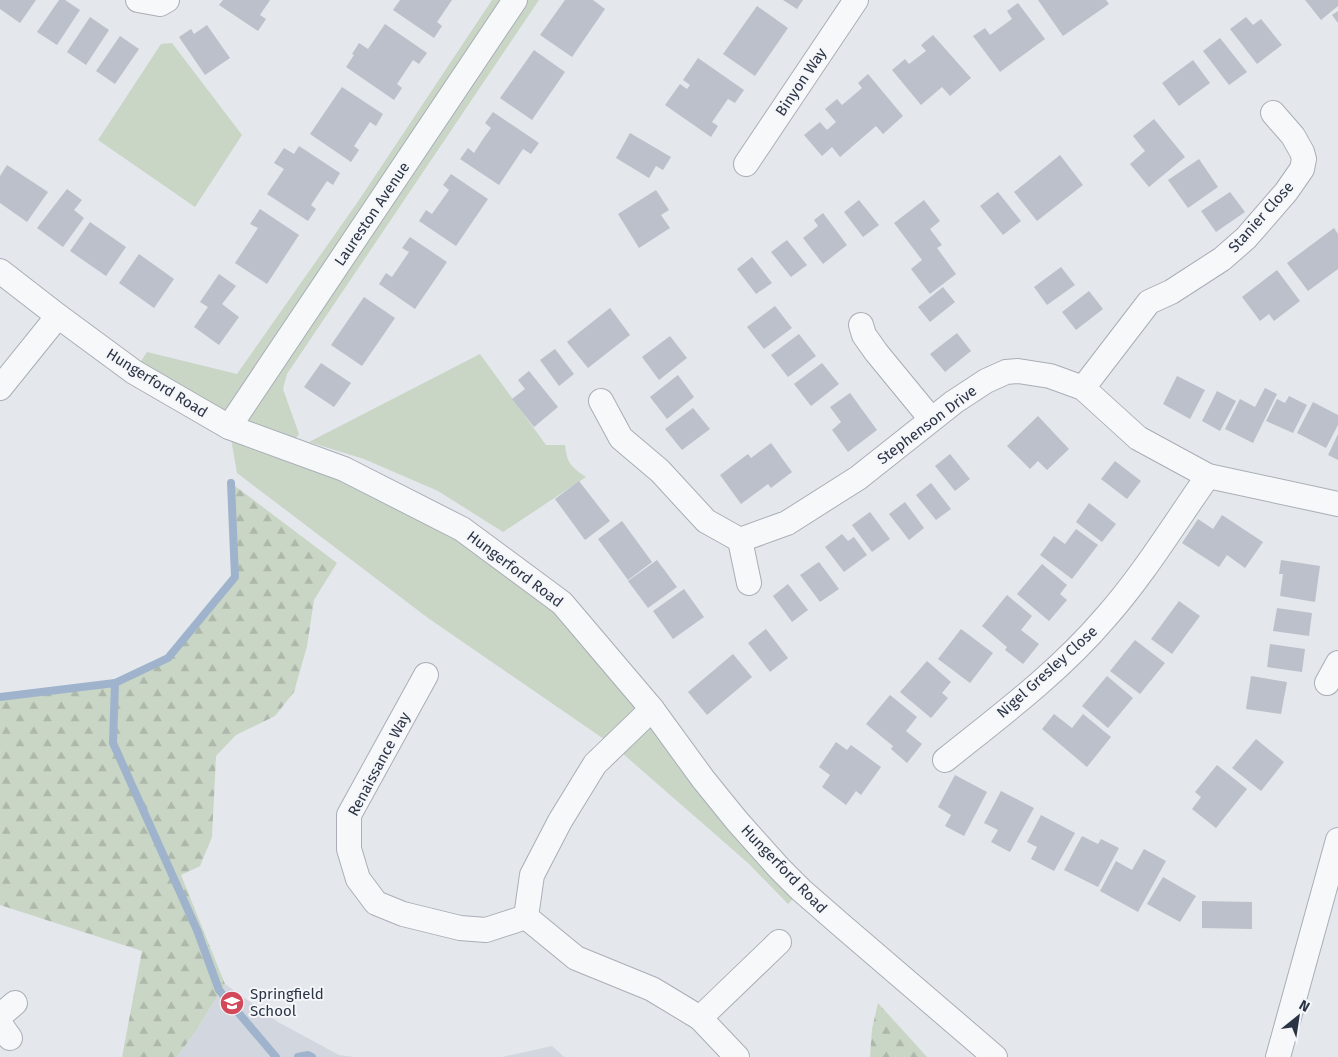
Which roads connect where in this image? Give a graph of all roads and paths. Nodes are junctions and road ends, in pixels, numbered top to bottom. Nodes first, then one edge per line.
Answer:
1 (138, 0) edge
2 (167, 0) edge
3 (514, 0) edge
4 (856, 0) edge
5 (1273, 113) dead end
6 (746, 164) dead end
7 (0, 271) edge
8 (58, 316) junction
9 (861, 325) dead end
10 (0, 388) edge
11 (1083, 388) junction
12 (601, 401) dead end
13 (931, 419) junction
14 (229, 427) junction
15 (1208, 476) junction
16 (1338, 504) edge
17 (740, 540) junction
18 (749, 583) dead end
19 (426, 675) dead end
20 (652, 709) junction
21 (945, 760) dead end
22 (1338, 840) edge
23 (526, 917) junction
24 (779, 942) dead end
25 (700, 1018) junction
26 (737, 1057) edge
27 (995, 1057) edge
28 (1278, 1057) edge

1 - 2 street
3 - 14 street, Laureston Avenue
4 - 6 street, Binyon Way
5 - 11 street, Stanier Close
7 - 8 street, Hungerford Road
8 - 10 street
8 - 14 street, Hungerford Road
9 - 13 street
11 - 13 street, Stephenson Drive
11 - 15 street, Stephenson Drive
12 - 17 street
13 - 17 street, Stephenson Drive
14 - 20 street, Hungerford Road
15 - 16 street, Stephenson Drive
15 - 21 street, Nigel Gresley Close
17 - 18 street
19 - 23 street, Renaissance Way
20 - 23 street
20 - 27 street, Hungerford Road
22 - 28 street
23 - 25 street
24 - 25 street
25 - 26 street

